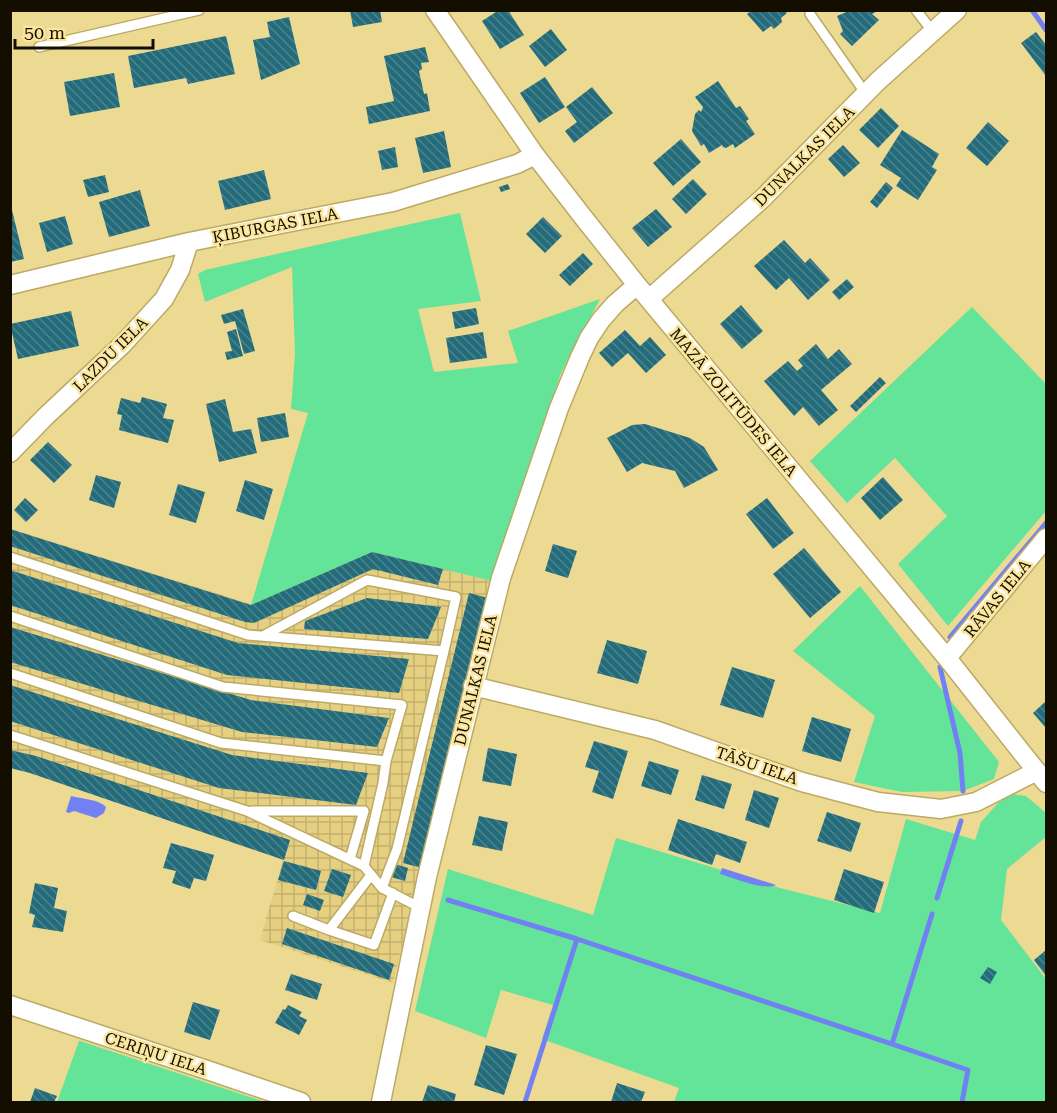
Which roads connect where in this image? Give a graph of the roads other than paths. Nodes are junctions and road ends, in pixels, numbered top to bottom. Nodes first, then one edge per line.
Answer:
1 (199, 10) edge
2 (435, 10) edge
3 (915, 10) edge
4 (957, 10) edge
5 (810, 14) dead end
6 (933, 32) junction
7 (39, 46) dead end
8 (866, 94) junction
9 (535, 155) junction
10 (189, 242) junction
11 (10, 285) edge
12 (643, 292) junction
13 (10, 453) edge
14 (1047, 538) edge
15 (10, 557) edge
16 (10, 616) edge
17 (263, 636) junction
18 (444, 651) junction
19 (947, 658) junction
20 (10, 674) edge
21 (473, 686) junction
22 (10, 735) edge
23 (386, 761) junction
24 (1042, 777) edge
25 (247, 811) junction
26 (350, 859) junction
27 (364, 866) junction
28 (371, 875) junction
29 (382, 888) junction
30 (393, 894) junction
31 (421, 908) junction
32 (293, 916) dead end
33 (329, 930) junction
34 (10, 1005) edge
35 (301, 1102) edge
36 (381, 1102) edge

1 - 7 lane
2 - 9 street, MAZĀ ZOLITŪDES IELA
3 - 6 lane
4 - 6 street, DUNALKAS IELA
5 - 8 lane
6 - 8 street, DUNALKAS IELA
8 - 12 street, DUNALKAS IELA
9 - 10 street, ĶIBURGAS IELA
9 - 12 street, MAZĀ ZOLITŪDES IELA
10 - 11 street, ĶIBURGAS IELA
10 - 13 street, LAZDU IELA
12 - 19 street, MAZĀ ZOLITŪDES IELA
12 - 21 street, DUNALKAS IELA
14 - 19 street, RĀVAS IELA
15 - 17 lane
16 - 23 lane
17 - 18 lane
17 - 18 lane
18 - 29 lane
19 - 24 street, MAZĀ ZOLITŪDES IELA
20 - 23 lane
21 - 24 street, TĀŠU IELA
21 - 31 street, DUNALKAS IELA
22 - 25 lane
23 - 27 lane
25 - 26 lane
25 - 26 lane
26 - 27 lane
27 - 28 lane
28 - 29 lane
28 - 33 lane
29 - 30 lane
30 - 31 lane
30 - 33 lane
31 - 36 street, DUNALKAS IELA
32 - 33 lane
34 - 35 street, CERIŅU IELA

